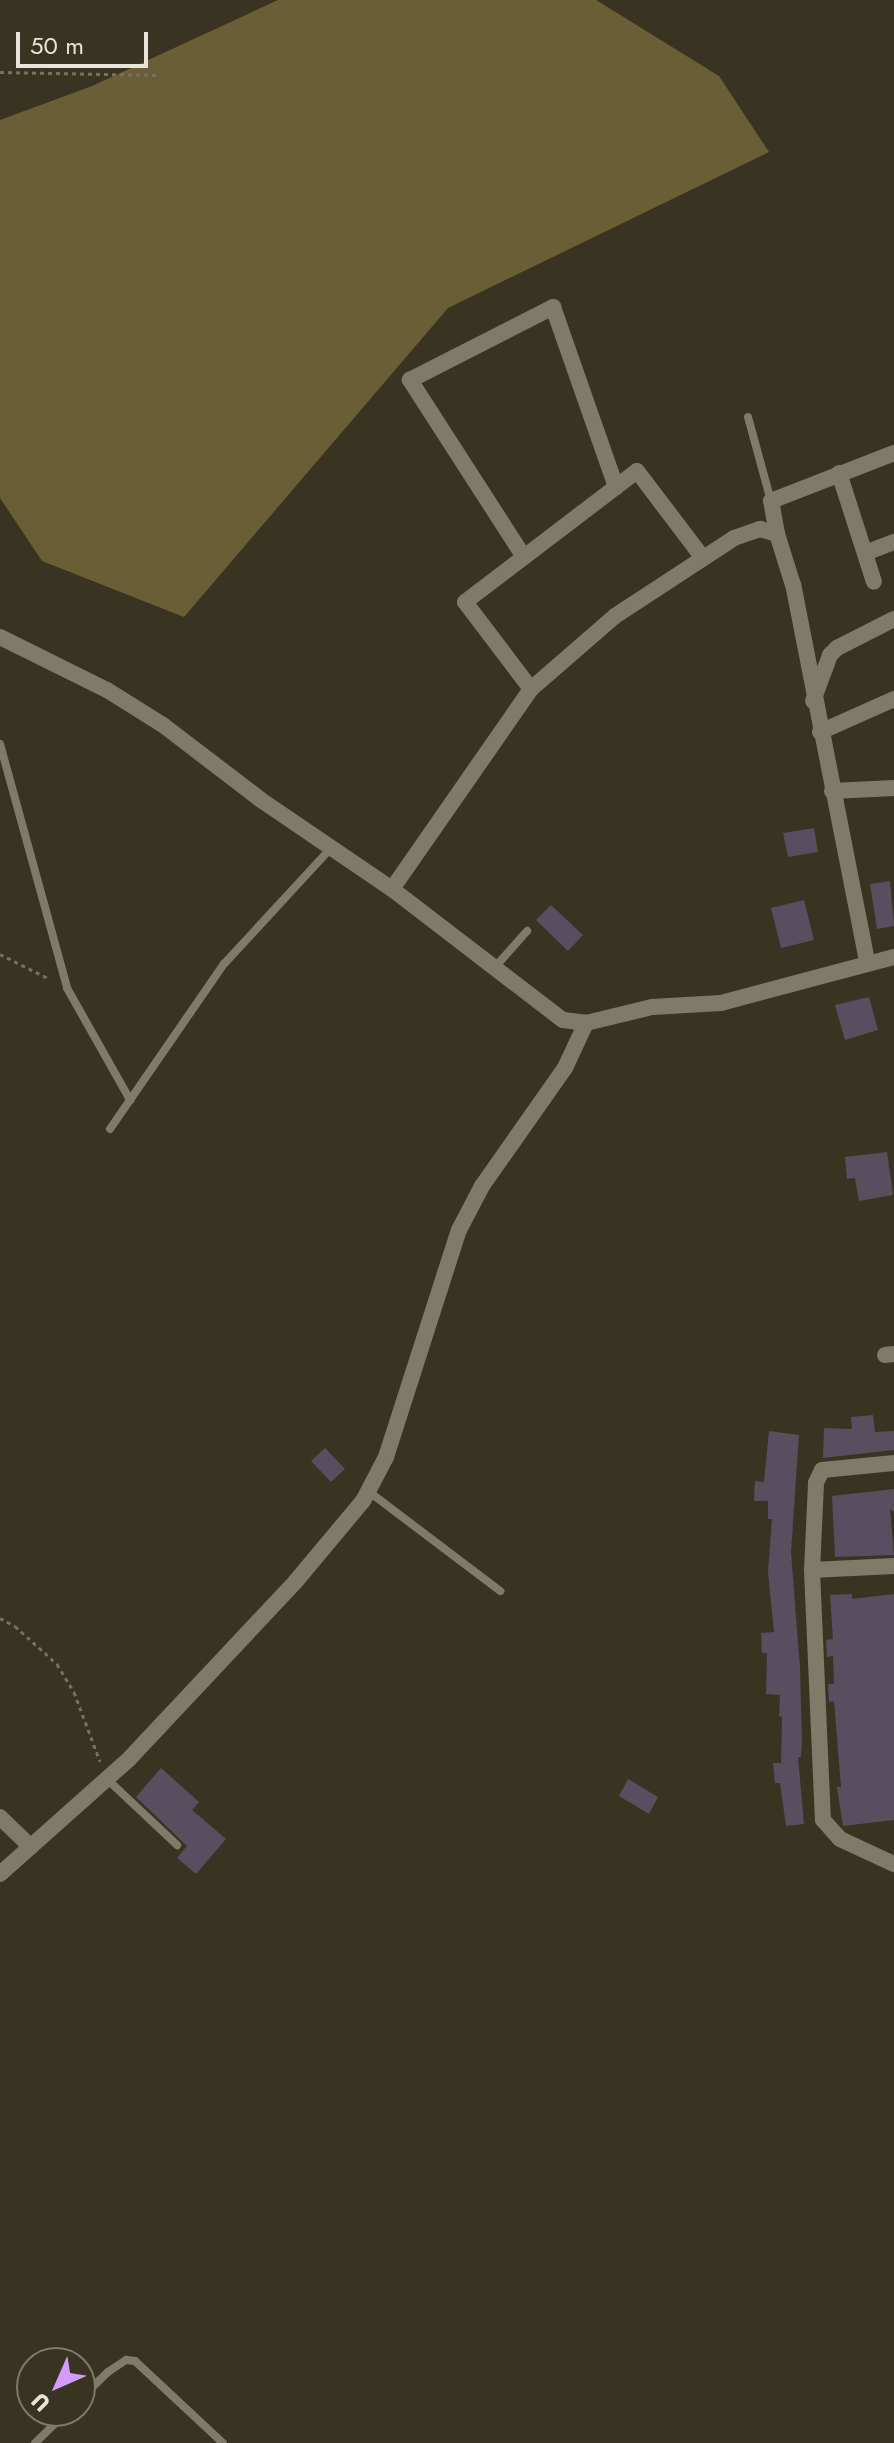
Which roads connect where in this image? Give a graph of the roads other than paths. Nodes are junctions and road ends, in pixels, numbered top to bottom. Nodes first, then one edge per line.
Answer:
1 (748, 417) dead end
2 (894, 453) edge
3 (839, 473) junction
4 (616, 487) junction
5 (771, 501) junction
6 (777, 534) junction
7 (894, 542) edge
8 (865, 553) junction
9 (524, 557) junction
10 (703, 558) junction
11 (874, 582) dead end
12 (894, 619) edge
13 (0, 637) edge
14 (531, 689) junction
15 (894, 699) edge
16 (813, 701) junction
17 (820, 732) junction
18 (0, 744) edge
19 (894, 788) edge
20 (832, 791) junction
21 (331, 848) junction
22 (392, 889) junction
23 (527, 931) dead end
24 (894, 957) edge
25 (867, 961) junction
26 (496, 966) junction
27 (586, 1023) junction
28 (130, 1100) junction
29 (110, 1129) dead end
30 (894, 1463) edge
31 (368, 1491) junction
32 (894, 1566) edge
33 (812, 1570) junction
34 (500, 1591) dead end
35 (108, 1780) junction
36 (0, 1817) edge
37 (177, 1845) dead end
38 (31, 1847) junction
39 (894, 1864) edge
40 (0, 1874) edge
41 (96, 2384) edge
42 (52, 2427) edge
43 (35, 2443) edge
44 (223, 2443) edge

1 - 5 lane
2 - 3 street
3 - 5 street
3 - 8 street
4 - 9 street
4 - 9 street
4 - 10 street
5 - 6 street
6 - 10 street
6 - 16 street
7 - 8 street
8 - 11 street
9 - 14 street
10 - 14 street
12 - 16 street
13 - 21 street
14 - 22 street
15 - 17 street
16 - 17 street
17 - 20 street
18 - 28 lane
19 - 20 street
20 - 25 street
21 - 22 street
21 - 28 lane
22 - 26 street
23 - 26 lane
24 - 25 street
25 - 27 street
26 - 27 street
27 - 31 street
28 - 29 lane
30 - 33 street
31 - 34 lane
31 - 35 street
32 - 33 street
33 - 39 street
35 - 37 lane
35 - 38 street
36 - 38 street
38 - 40 street
41 - 44 lane
42 - 43 lane

